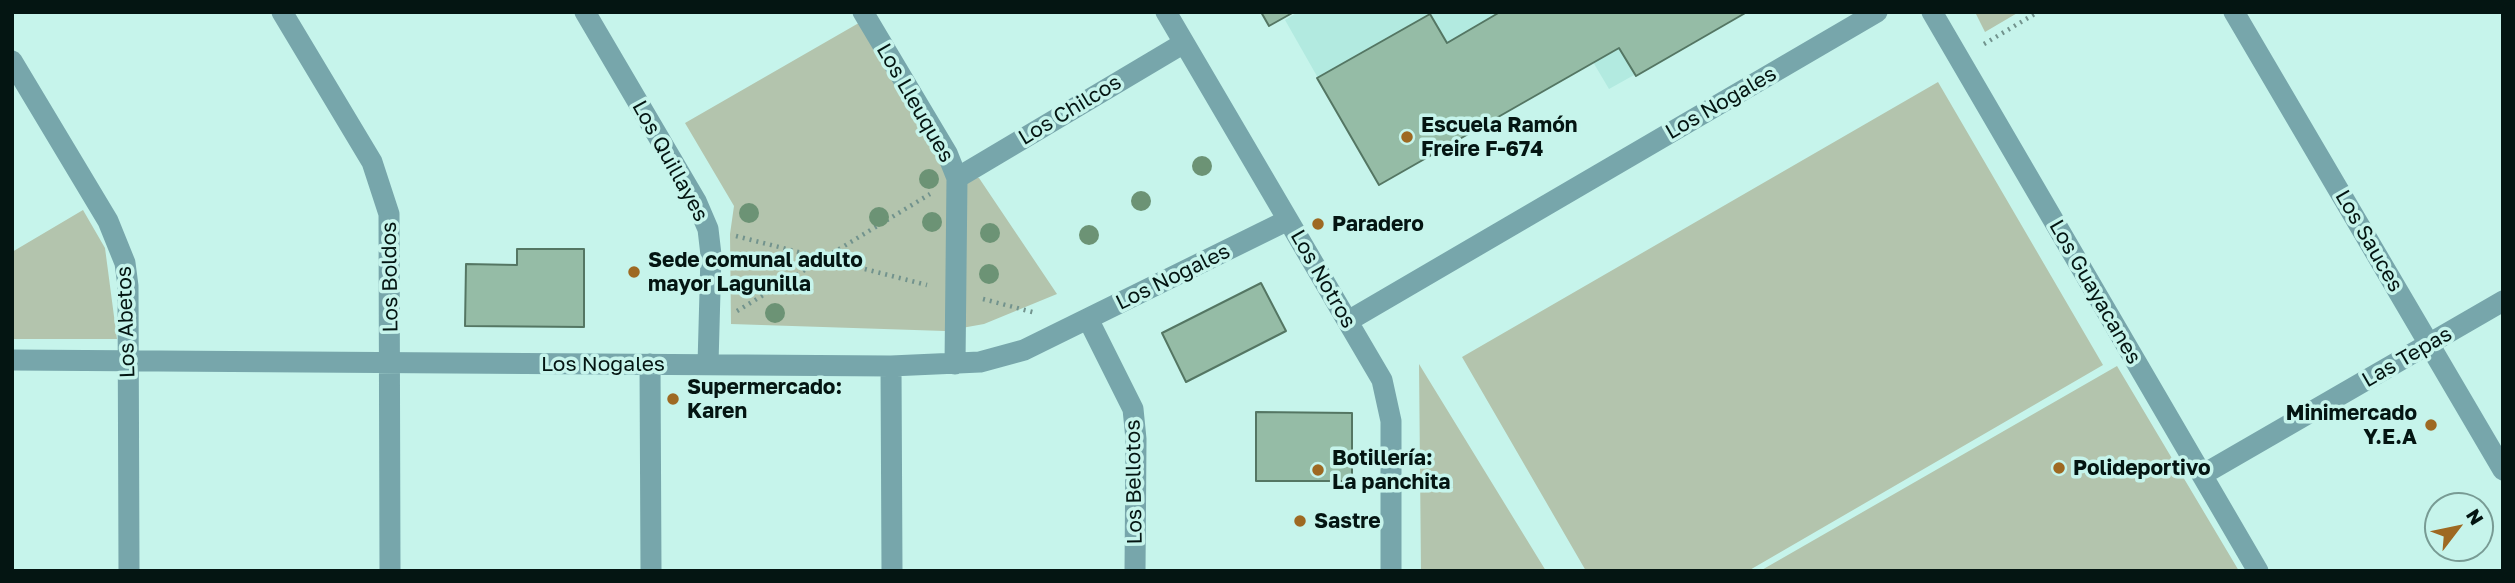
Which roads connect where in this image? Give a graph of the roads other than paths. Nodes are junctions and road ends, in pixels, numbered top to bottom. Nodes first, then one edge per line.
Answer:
1 (282, 12) edge
2 (585, 12) edge
3 (863, 12) edge
4 (1166, 12) edge
5 (1877, 12) edge
6 (1932, 12) edge
7 (2234, 12) edge
8 (1184, 43) junction
9 (12, 61) edge
10 (957, 178) junction
11 (1288, 220) junction
12 (2503, 301) edge
13 (1088, 319) junction
14 (1348, 321) junction
15 (2429, 344) junction
16 (12, 359) edge
17 (128, 360) junction
18 (391, 362) junction
19 (650, 364) junction
20 (708, 364) junction
21 (955, 364) junction
22 (891, 366) junction
23 (2503, 470) edge
24 (2202, 475) junction
25 (129, 571) edge
26 (390, 571) edge
27 (651, 571) edge
28 (892, 571) edge
29 (1135, 571) edge
30 (1391, 571) edge
31 (2258, 571) edge

1 - 18 street, Los Boldos
2 - 20 street, Los Quillayes
3 - 10 street, Los Lleuques
4 - 8 street, Los Notros
5 - 14 street, Los Nogales
6 - 24 street, Los Guayacanes
7 - 15 street, Los Sauces
8 - 10 street, Los Chilcos
8 - 11 street, Los Notros
9 - 17 street, Los Abetos
10 - 21 street, Los Lleuques
11 - 13 street, Los Nogales
11 - 14 street, Los Notros
12 - 15 street, Las Tepas
13 - 21 street, Los Nogales
13 - 29 street, Los Bellotos
14 - 30 street, Los Notros
15 - 23 street, Los Sauces
15 - 24 street, Las Tepas
16 - 17 street, Los Nogales
17 - 18 street, Los Nogales
17 - 25 street, Los Abetos
18 - 19 street, Los Nogales
18 - 26 street, Los Boldos
19 - 20 street, Los Nogales
19 - 27 street
20 - 22 street, Los Nogales
21 - 22 street, Los Nogales
22 - 28 street
24 - 31 street, Los Guayacanes

